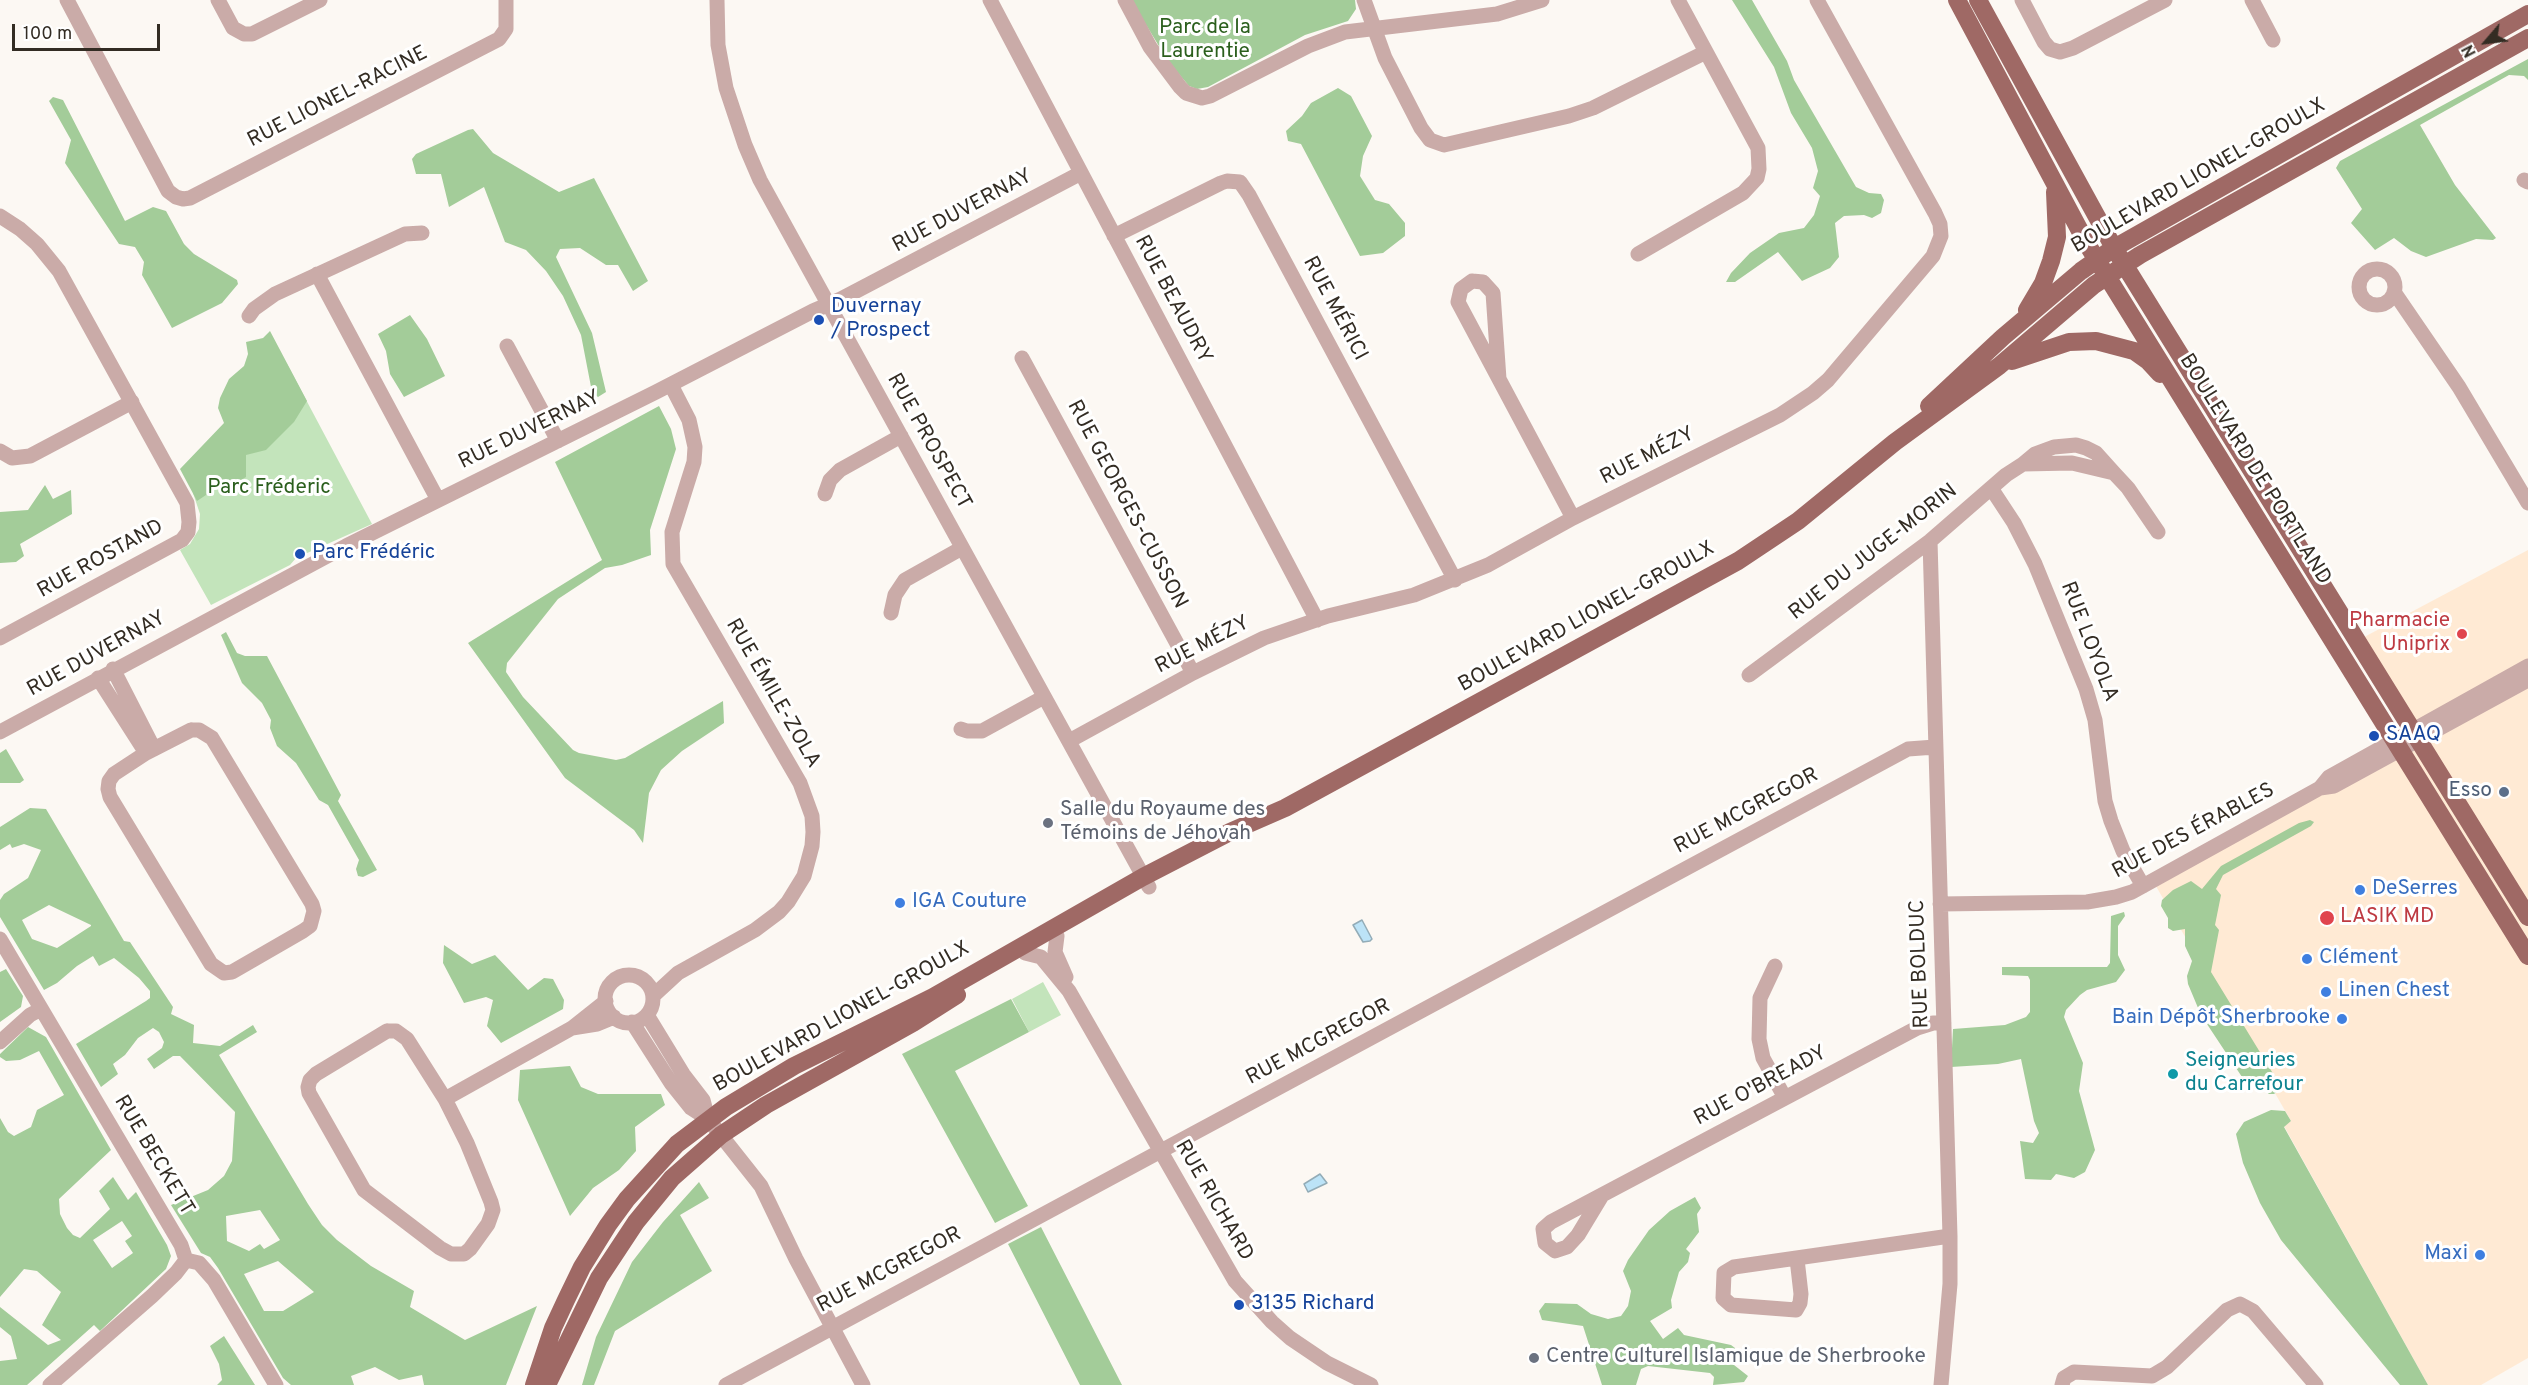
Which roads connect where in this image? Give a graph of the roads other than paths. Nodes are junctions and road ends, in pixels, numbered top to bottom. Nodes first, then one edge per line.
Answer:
1 (67, 0) edge
2 (218, 0) edge
3 (320, 0) edge
4 (506, 0) edge
5 (717, 0) edge
6 (990, 0) edge
7 (1125, 0) edge
8 (1364, 0) edge
9 (1542, 0) edge
10 (1678, 0) edge
11 (1817, 0) edge
12 (1957, 0) edge
13 (1978, 0) edge
14 (2022, 0) edge
15 (2165, 0) edge
16 (2252, 0) edge
17 (2528, 14) edge
18 (1375, 29) junction
19 (2528, 38) edge
20 (2273, 40) dead end
21 (1706, 52) junction
22 (1081, 173) junction
23 (2053, 181) junction
24 (0, 216) edge
25 (422, 233) dead end
26 (1114, 236) junction
27 (2114, 248) junction
28 (1638, 254) dead end
29 (2097, 260) junction
30 (2124, 265) junction
31 (317, 274) junction
32 (2107, 276) junction
33 (2394, 292) dead end
34 (828, 304) junction
35 (249, 316) dead end
36 (2003, 337) junction
37 (507, 346) dead end
38 (1022, 358) dead end
39 (1999, 366) junction
40 (1499, 379) junction
41 (671, 385) junction
42 (132, 402) junction
43 (2192, 414) junction
44 (901, 436) junction
45 (558, 441) junction
46 (1895, 442) junction
47 (0, 451) edge
48 (1991, 488) junction
49 (825, 494) dead end
50 (438, 501) junction
51 (2528, 503) edge
52 (1573, 518) junction
53 (2158, 532) dead end
54 (1930, 541) junction
55 (962, 548) junction
56 (1455, 580) junction
57 (891, 613) dead end
58 (1317, 620) junction
59 (0, 638) edge
60 (2528, 666) edge
61 (113, 669) junction
62 (1193, 673) junction
63 (1749, 675) dead end
64 (98, 678) junction
65 (2528, 680) edge
66 (1044, 697) junction
67 (961, 729) dead end
68 (0, 732) edge
69 (2415, 735) junction
70 (1069, 741) junction
71 (2397, 745) junction
72 (1935, 747) junction
73 (150, 751) junction
74 (1146, 882) junction
75 (2143, 886) junction
76 (1940, 904) junction
77 (2528, 917) edge
78 (1057, 936) junction
79 (0, 939) edge
80 (1025, 953) junction
81 (2528, 956) edge
82 (1775, 966) dead end
83 (678, 972) junction
84 (644, 981) junction
85 (1069, 992) junction
86 (652, 996) junction
87 (606, 1001) junction
88 (41, 1009) junction
89 (646, 1015) junction
90 (614, 1017) junction
91 (632, 1022) junction
92 (1944, 1023) junction
93 (572, 1028) junction
94 (0, 1042) edge
95 (1785, 1098) junction
96 (445, 1099) junction
97 (708, 1119) junction
98 (721, 1136) junction
99 (1160, 1151) junction
100 (1602, 1197) dead end
101 (1950, 1236) junction
102 (1797, 1259) junction
103 (186, 1260) junction
104 (831, 1327) junction
105 (2307, 1381) edge
106 (50, 1385) edge
107 (276, 1385) edge
108 (534, 1385) edge
109 (546, 1385) edge
110 (726, 1385) edge
111 (862, 1385) edge
112 (1371, 1385) edge
113 (1941, 1385) edge
114 (2062, 1385) edge

1 - 4 street, RUE LIONEL-RACINE
2 - 3 street
5 - 34 street, RUE PROSPECT
6 - 22 street, RUE BEAUDRY
7 - 18 street
8 - 18 street
9 - 18 street
10 - 21 street
11 - 52 street, RUE MÉZY
12 - 23 main road, BOULEVARD DE PORTLAND
13 - 27 main road, BOULEVARD DE PORTLAND
14 - 15 street
16 - 20 street
17 - 27 main road, BOULEVARD LIONEL-GROULX
18 - 21 street
19 - 30 main road, BOULEVARD LIONEL-GROULX
21 - 28 street
22 - 26 street, RUE BEAUDRY
22 - 34 street, RUE DUVERNAY
23 - 29 main road, BOULEVARD DE PORTLAND
23 - 36 main road
24 - 42 street, RUE ROSTAND
25 - 31 street
26 - 56 street, RUE MÉRICI
26 - 58 street, RUE BEAUDRY
27 - 29 main road, BOULEVARD LIONEL-GROULX
27 - 30 main road, BOULEVARD DE PORTLAND
29 - 32 main road, BOULEVARD DE PORTLAND
29 - 36 main road, BOULEVARD LIONEL-GROULX
30 - 32 main road, BOULEVARD LIONEL-GROULX
30 - 69 main road, BOULEVARD DE PORTLAND
31 - 35 street
31 - 50 street
32 - 39 main road, BOULEVARD LIONEL-GROULX
32 - 43 main road, BOULEVARD DE PORTLAND
33 - 51 street
34 - 41 street, RUE DUVERNAY
34 - 44 street, RUE PROSPECT
36 - 46 main road, BOULEVARD LIONEL-GROULX
37 - 45 street
38 - 62 street, RUE GEORGES-CUSSON
39 - 43 main road
39 - 46 main road, BOULEVARD LIONEL-GROULX
40 - 40 street
40 - 52 street
41 - 45 street, RUE DUVERNAY
41 - 83 street, RUE ÉMILE-ZOLA
42 - 47 street
42 - 59 street, RUE ROSTAND
43 - 71 main road, BOULEVARD DE PORTLAND
44 - 49 street
44 - 55 street, RUE PROSPECT
45 - 50 street, RUE DUVERNAY
46 - 74 main road, BOULEVARD LIONEL-GROULX
48 - 53 street, RUE DU JUGE-MORIN
48 - 54 street, RUE DU JUGE-MORIN
48 - 75 street, RUE LOYOLA
50 - 61 street, RUE DUVERNAY
52 - 56 street, RUE MÉZY
54 - 63 street, RUE DU JUGE-MORIN
54 - 72 street, RUE BOLDUC
55 - 57 street
55 - 66 street, RUE PROSPECT
56 - 58 street, RUE MÉZY
58 - 62 street, RUE MÉZY
60 - 69 street, RUE DES ÉRABLES
61 - 64 street, RUE DUVERNAY
61 - 73 street
62 - 70 street, RUE MÉZY
64 - 68 street, RUE DUVERNAY
64 - 73 street
65 - 69 street, RUE DES ÉRABLES
66 - 67 street
66 - 70 street, RUE PROSPECT
69 - 71 street, RUE DES ÉRABLES
69 - 77 main road, BOULEVARD DE PORTLAND
70 - 74 street, RUE PROSPECT
71 - 75 street, RUE DES ÉRABLES
71 - 81 main road, BOULEVARD DE PORTLAND
72 - 76 street, RUE BOLDUC
72 - 99 street, RUE MCGREGOR
73 - 73 street
74 - 78 main road, BOULEVARD LIONEL-GROULX
74 - 97 main road, BOULEVARD LIONEL-GROULX
75 - 76 street, RUE DES ÉRABLES
76 - 92 street, RUE BOLDUC
78 - 80 main road, BOULEVARD LIONEL-GROULX
78 - 85 street, RUE RICHARD
79 - 88 street, RUE BECKETT
80 - 85 street, RUE RICHARD
80 - 98 main road, BOULEVARD LIONEL-GROULX
82 - 95 street
83 - 84 street, RUE ÉMILE-ZOLA
83 - 86 street, RUE ÉMILE-ZOLA
84 - 86 street
84 - 87 street
85 - 99 street, RUE RICHARD
86 - 89 street
87 - 90 street
87 - 93 street
88 - 94 street
88 - 103 street, RUE BECKETT
89 - 91 street
89 - 97 street
90 - 91 street
90 - 93 street
91 - 97 street
92 - 95 street, RUE O'BREADY
92 - 101 street, RUE BOLDUC
93 - 96 street
95 - 100 street, RUE O'BREADY
96 - 96 street
97 - 98 street
97 - 108 main road, BOULEVARD LIONEL-GROULX
98 - 104 street
98 - 109 main road, BOULEVARD LIONEL-GROULX
99 - 104 street, RUE MCGREGOR
99 - 112 street, RUE RICHARD
101 - 102 street
101 - 113 street, RUE BOLDUC
102 - 102 street
103 - 106 street
103 - 107 street
104 - 110 street, RUE MCGREGOR
104 - 111 street
105 - 114 street

